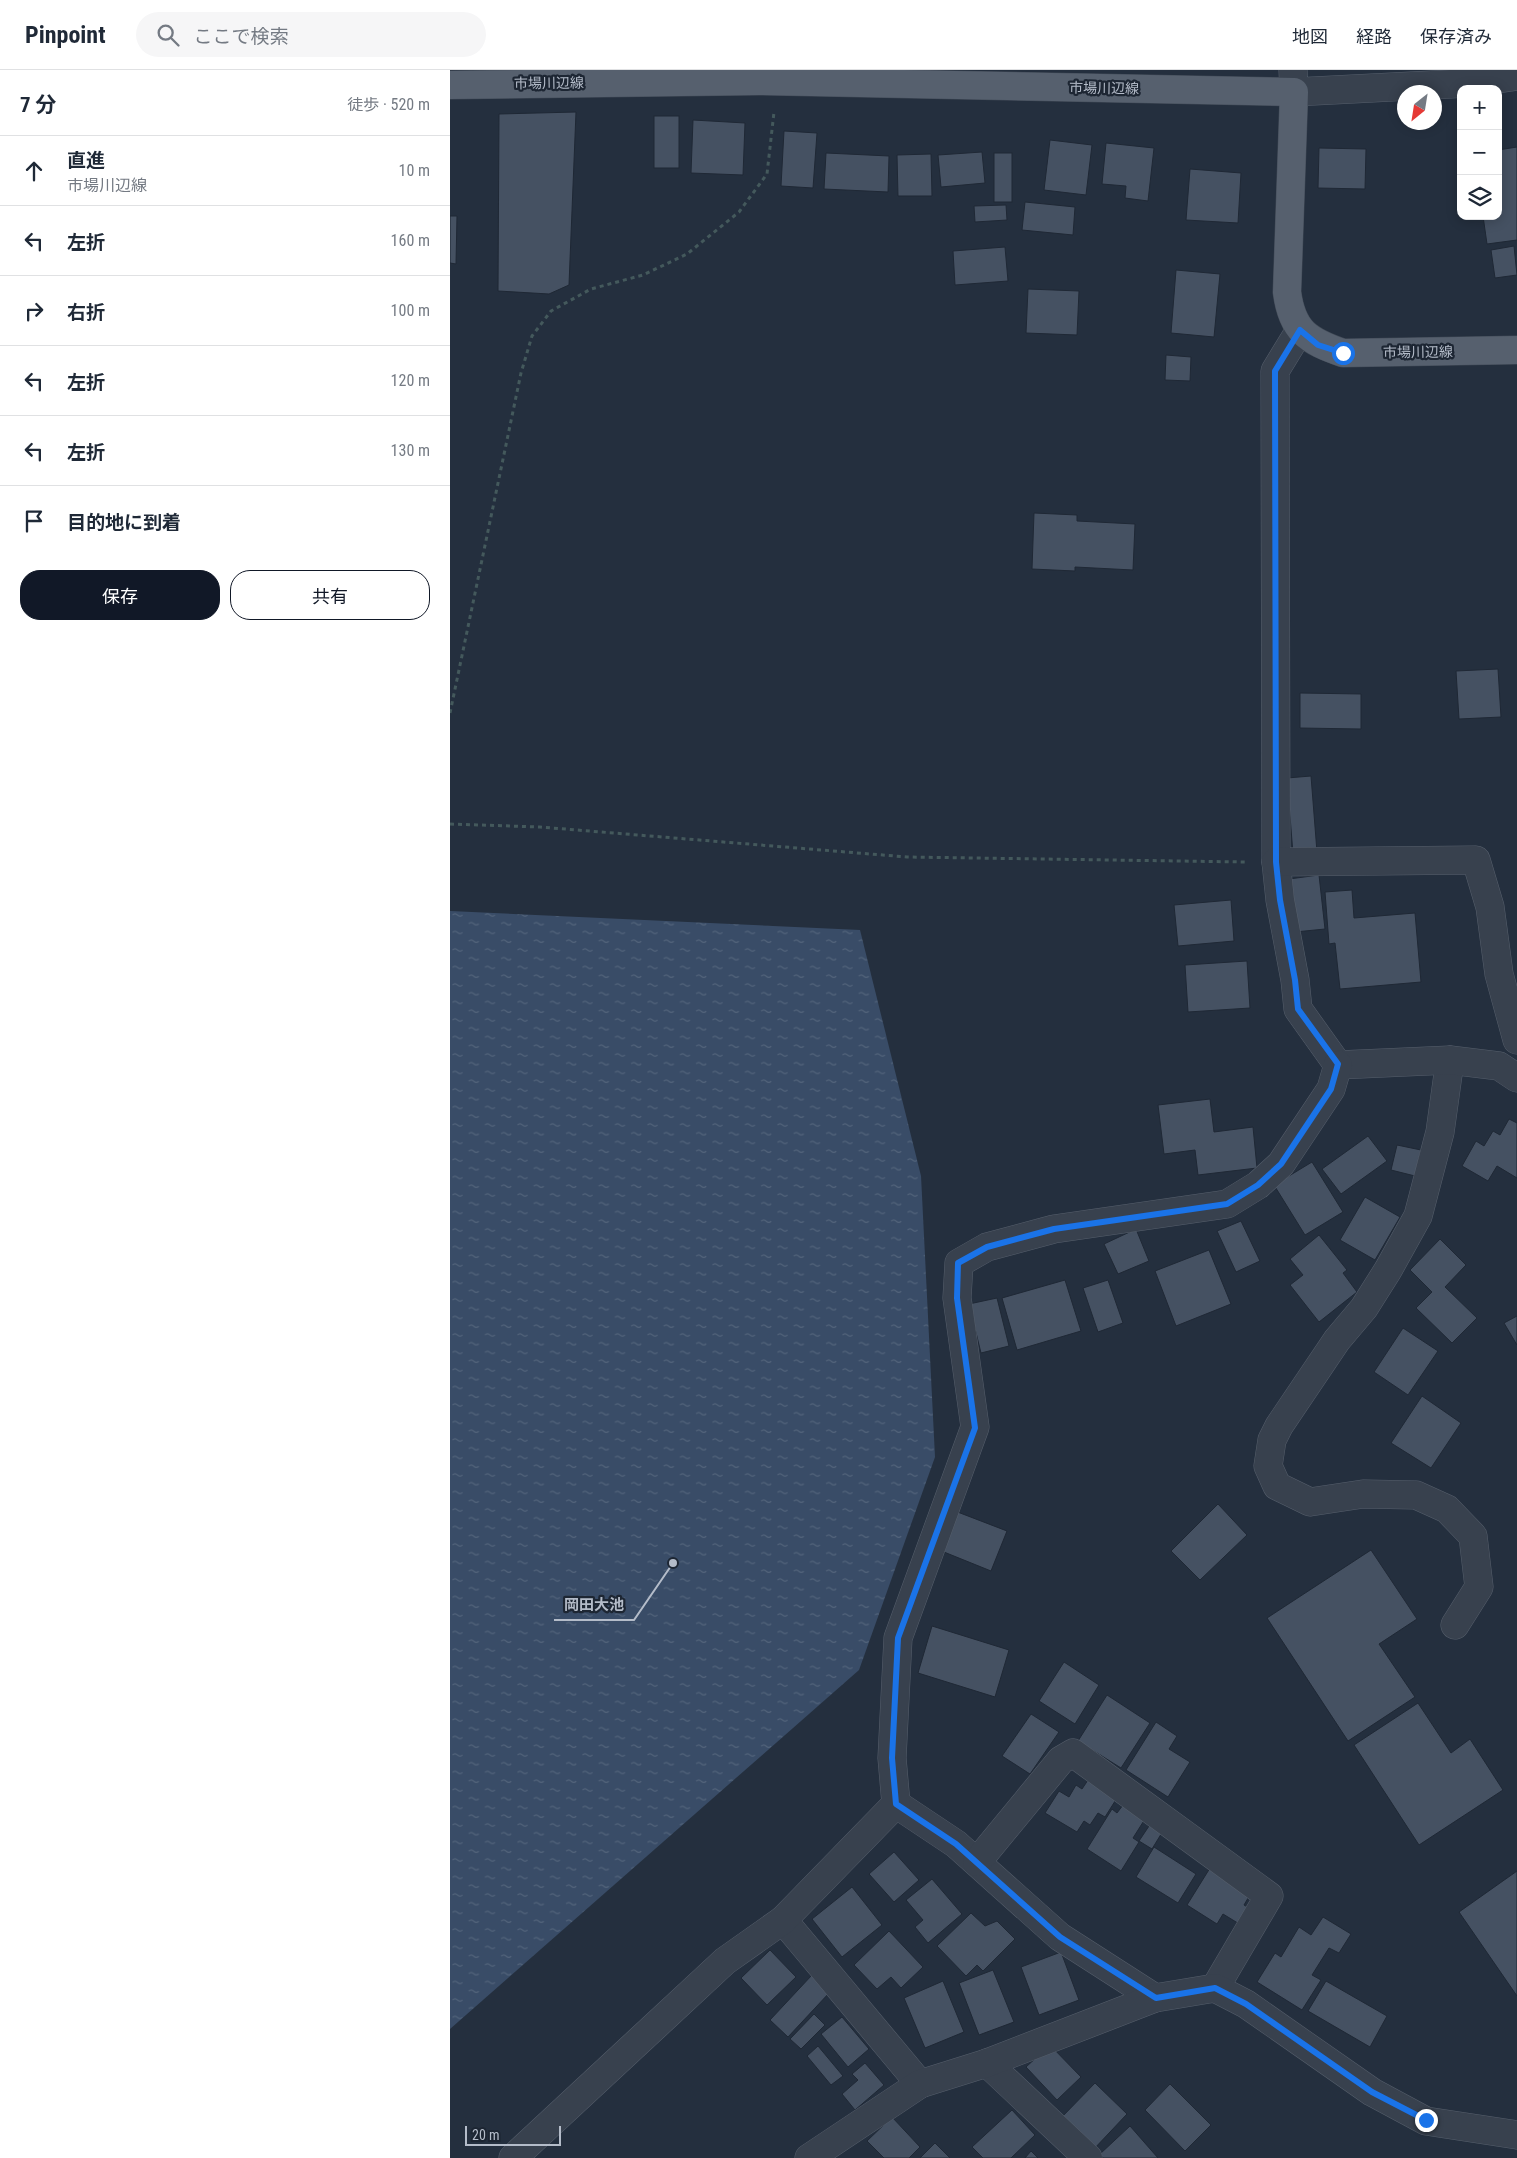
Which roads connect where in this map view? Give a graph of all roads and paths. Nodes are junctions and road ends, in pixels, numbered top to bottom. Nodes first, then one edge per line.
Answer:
1 (1517, 76) edge
2 (765, 78) edge
3 (1293, 81) edge
4 (450, 85) edge
5 (1300, 330) junction
6 (1517, 350) edge
7 (450, 712) edge
8 (450, 824) edge
9 (1276, 862) junction
10 (1517, 1040) edge
11 (1450, 1060) junction
12 (1338, 1064) junction
13 (1517, 1077) edge
14 (1454, 1626) dead end
15 (896, 1804) junction
16 (977, 1862) junction
17 (783, 1920) junction
18 (1215, 1988) junction
19 (1156, 1998) junction
20 (987, 2063) junction
21 (920, 2084) junction
22 (1517, 2135) edge
23 (513, 2158) edge
24 (809, 2158) edge
25 (1088, 2158) edge

1 - 3 street
2 - 3 main road, 市場川辺線
2 - 4 main road, 市場川辺線
2 - 7 path
3 - 5 main road, 市場川辺線
5 - 6 main road, 市場川辺線
5 - 9 street
8 - 9 path
9 - 10 street
9 - 12 street
11 - 12 street
11 - 13 street
11 - 14 street
12 - 15 street
15 - 16 street
15 - 17 street
16 - 18 street
16 - 19 street
17 - 21 street
17 - 23 street
18 - 19 street
18 - 22 street
19 - 20 street
20 - 21 street
20 - 25 street
21 - 24 street

